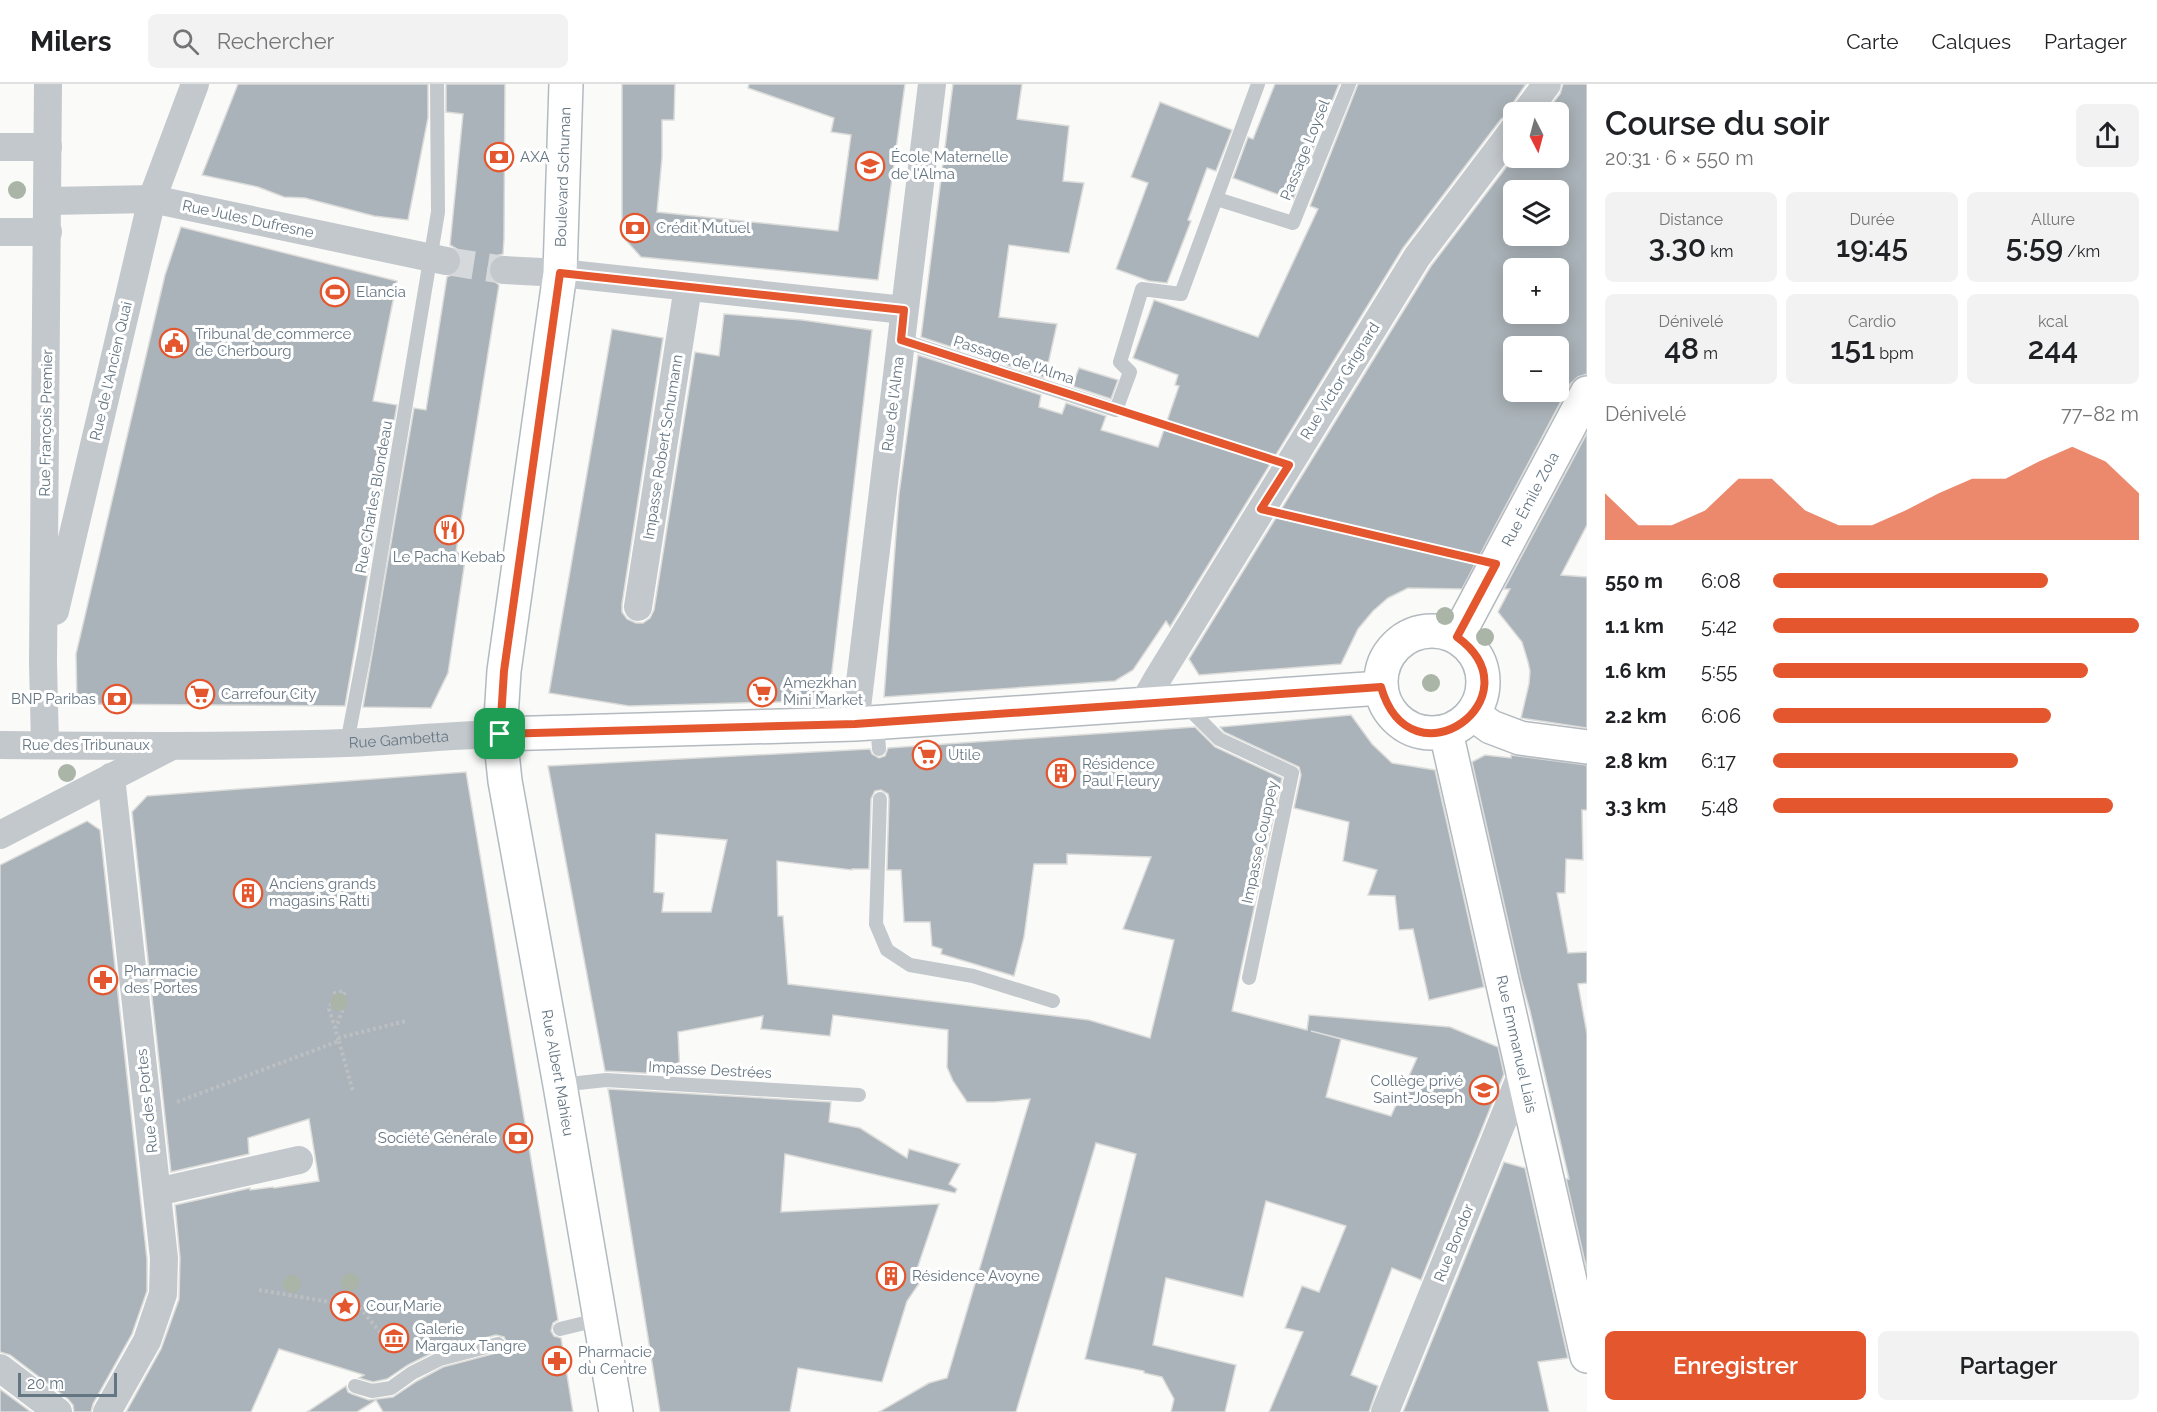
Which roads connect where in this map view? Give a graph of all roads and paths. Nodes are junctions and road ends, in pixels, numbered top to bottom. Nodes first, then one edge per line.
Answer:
1 (195, 84) edge
2 (437, 84) edge
3 (566, 84) edge
4 (932, 84) edge
5 (1258, 84) edge
6 (1349, 84) edge
7 (1547, 84) edge
8 (44, 92) edge
9 (1534, 102) edge
10 (1503, 144) edge
11 (0, 147) edge
12 (48, 147) junction
13 (152, 199) junction
14 (1217, 199) junction
15 (48, 201) junction
16 (0, 232) edge
17 (48, 232) junction
18 (438, 259) junction
19 (504, 270) tunnel mouth
20 (560, 273) junction
21 (688, 287) junction
22 (904, 310) junction
23 (901, 340) junction
24 (1587, 393) edge
25 (1116, 410) junction
26 (1289, 465) junction
27 (1261, 509) junction
28 (1496, 564) junction
29 (638, 607) dead end
30 (1457, 637) junction
31 (43, 663) junction
32 (1381, 687) junction
33 (1182, 701) junction
34 (1143, 704) junction
35 (1473, 714) junction
36 (870, 732) junction
37 (1446, 732) junction
38 (500, 734) junction
39 (347, 742) junction
40 (45, 744) junction
41 (0, 745) edge
42 (172, 746) junction
43 (1587, 747) edge
44 (111, 777) junction
45 (880, 799) dead end
46 (0, 835) edge
47 (1249, 978) dead end
48 (1053, 1001) dead end
49 (406, 1021) dead end
50 (336, 1028) junction
51 (338, 1039) junction
52 (1522, 1073) junction
53 (560, 1085) junction
54 (353, 1092) dead end
55 (859, 1095) dead end
56 (148, 1112) junction
57 (299, 1160) dead end
58 (157, 1192) junction
59 (259, 1290) dead end
60 (601, 1319) junction
61 (560, 1329) dead end
62 (380, 1332) dead end
63 (498, 1344) dead end
64 (1587, 1356) edge
65 (0, 1368) edge
66 (355, 1386) dead end
67 (58, 1412) edge
68 (106, 1412) edge
69 (616, 1412) edge
70 (1385, 1412) edge

1 - 13 street, Rue de l'Ancien Quai
2 - 18 lane, Rue Charles Blondeau
3 - 20 street, Boulevard Schuman
4 - 22 street, Rue de l'Alma
5 - 14 lane
6 - 14 lane, Passage Loysel
7 - 9 street
8 - 12 street, Rue François Premier
10 - 26 street, Rue Victor Grignard
11 - 12 street
12 - 15 street, Rue François Premier
13 - 15 street, Rue Jules Dufresne
13 - 18 street, Rue Jules Dufresne
13 - 31 street, Rue de l'Ancien Quai
14 - 25 lane
15 - 17 street, Rue François Premier
16 - 17 street
17 - 31 street, Rue François Premier
18 - 39 lane, Rue Charles Blondeau
19 - 20 street
20 - 21 street
20 - 38 street, Boulevard Schuman
21 - 22 street
21 - 29 street, Impasse Robert Schumann
22 - 23 street, Rue de l'Alma
23 - 25 lane, Passage de l'Alma
23 - 36 street, Rue de l'Alma
24 - 28 street, Rue Émile Zola
25 - 26 path
26 - 27 street, Rue Victor Grignard
27 - 28 path
27 - 34 street, Rue Victor Grignard
28 - 30 street, Rue Émile Zola
30 - 32 street
30 - 35 street
31 - 40 street, Rue François Premier
32 - 33 street, Rue Gambetta
32 - 37 street
33 - 34 street, Rue Gambetta
33 - 47 lane, Impasse Couppey
34 - 36 street, Rue Gambetta
35 - 37 street
35 - 43 street
36 - 38 street, Rue Gambetta
37 - 52 street, Rue Emmanuel Liais
38 - 39 street, Rue Gambetta
38 - 53 street, Rue Albert Mahieu
39 - 42 street, Rue Gambetta
40 - 41 street, Rue des Tribunaux
40 - 42 street, Rue des Tribunaux
42 - 44 street
44 - 46 street
44 - 56 street, Rue des Portes
45 - 48 lane
49 - 51 path
50 - 50 path
50 - 51 path
51 - 54 path
51 - 56 path
52 - 64 street, Rue Emmanuel Liais
52 - 70 street, Rue Bondor
53 - 55 lane, Impasse Destrées
53 - 60 street, Rue Albert Mahieu
56 - 58 street, Rue des Portes
57 - 58 street
58 - 68 street, Rue des Portes
59 - 62 path
60 - 61 lane
60 - 69 street, Rue Albert Mahieu
63 - 66 lane
65 - 67 street

